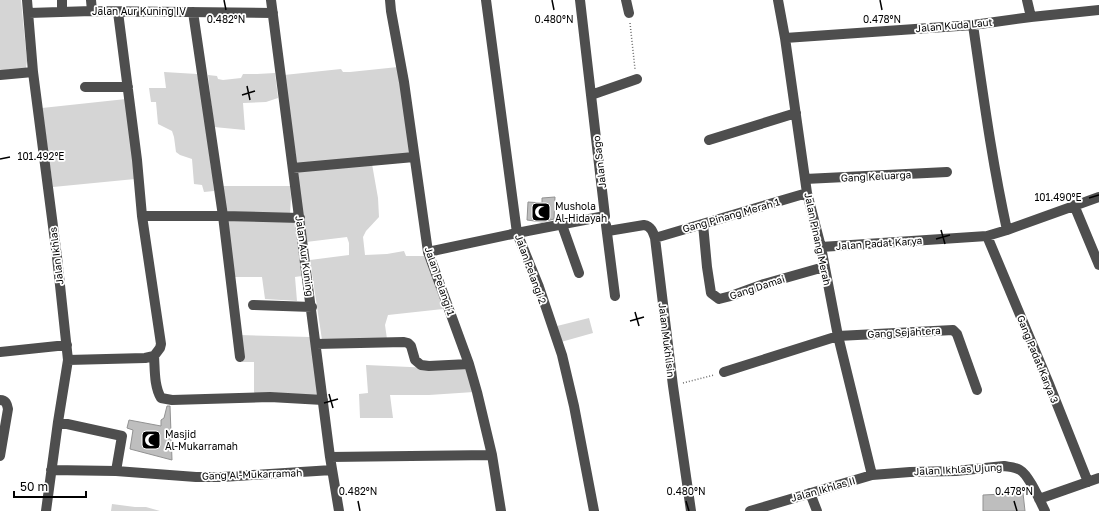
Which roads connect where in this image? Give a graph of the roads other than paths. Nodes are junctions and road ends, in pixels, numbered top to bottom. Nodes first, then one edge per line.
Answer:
1 (27, 0) edge
2 (62, 0) edge
3 (91, 0) edge
4 (271, 0) edge
5 (390, 0) edge
6 (486, 0) edge
7 (580, 0) edge
8 (626, 0) edge
9 (778, 0) edge
10 (1028, 0) edge
11 (1099, 10) edge
12 (62, 11) junction
13 (92, 11) junction
14 (29, 12) junction
15 (118, 12) junction
16 (194, 12) junction
17 (273, 13) junction
18 (628, 14) road end
19 (1031, 17) junction
20 (973, 25) junction
21 (785, 38) junction
22 (33, 72) junction
23 (0, 75) edge
24 (637, 79) road end
25 (128, 86) junction
26 (85, 87) dead end
27 (591, 95) junction
28 (796, 113) junction
29 (709, 140) dead end
30 (414, 157) junction
31 (293, 168) junction
32 (947, 172) dead end
33 (805, 179) junction
34 (807, 193) junction
35 (1099, 197) edge
36 (1074, 205) junction
37 (142, 216) junction
38 (223, 216) junction
39 (605, 216) junction
40 (300, 218) junction
41 (703, 224) junction
42 (562, 225) junction
43 (1007, 230) junction
44 (608, 231) junction
45 (518, 233) junction
46 (987, 236) junction
47 (655, 238) junction
48 (821, 248) junction
49 (428, 252) junction
50 (1099, 265) edge
51 (824, 267) junction
52 (579, 273) dead end
53 (615, 296) dead end
54 (252, 305) dead end
55 (312, 307) junction
56 (838, 336) junction
57 (316, 344) junction
58 (67, 345) junction
59 (0, 352) edge
60 (154, 356) junction
61 (240, 357) dead end
62 (68, 360) junction
63 (469, 364) junction
64 (724, 372) road end
65 (977, 390) dead end
66 (323, 400) junction
67 (3, 402) edge
68 (58, 422) junction
69 (492, 455) junction
70 (0, 456) edge
71 (330, 457) junction
72 (51, 470) junction
73 (332, 470) junction
74 (116, 471) junction
75 (872, 475) junction
76 (1099, 478) edge
77 (1088, 482) junction
78 (810, 493) junction
79 (1039, 499) junction
80 (46, 511) edge
81 (339, 511) edge
82 (501, 511) edge
83 (594, 511) edge
84 (691, 511) edge
85 (750, 511) edge
86 (817, 511) edge
87 (1045, 511) edge

1 - 14 street, Jalan Ikhlas
2 - 12 street
3 - 13 street
4 - 17 street, Jalan Aur Kuning
5 - 30 street, Jalan Pelangi 1
6 - 45 street, Jalan Pelangi 2
7 - 27 street, Jalan Sago
8 - 18 street
9 - 21 street, Jalan Pinang Merah
10 - 19 street
11 - 19 street, Jalan Kuda Laut
12 - 13 street, Jalan Aur Kuning IV
12 - 14 street, Jalan Aur Kuning IV
13 - 15 street, Jalan Aur Kuning IV
14 - 22 street, Jalan Ikhlas
15 - 16 street, Jalan Aur Kuning IV
15 - 25 street
16 - 17 street, Jalan Aur Kuning IV
16 - 38 street
17 - 31 street, Jalan Aur Kuning
19 - 20 street, Jalan Kuda Laut
20 - 21 street, Jalan Kuda Laut
20 - 43 street
21 - 28 street, Jalan Pinang Merah
22 - 23 street
22 - 58 street, Jalan Ikhlas
24 - 27 street
25 - 26 street
25 - 37 street
27 - 39 street, Jalan Sago
28 - 29 street
28 - 33 street, Jalan Pinang Merah
30 - 31 street
30 - 49 street, Jalan Pelangi 1
31 - 40 street, Jalan Aur Kuning
32 - 33 street, Gang Keluarga
33 - 34 street, Jalan Pinang Merah
34 - 41 street, Gang Pinang Merah 1
34 - 48 street, Jalan Pinang Merah
35 - 36 street, Jalan Padat Karya
36 - 43 street, Jalan Padat Karya
36 - 50 street
37 - 38 street
37 - 60 street
38 - 40 street
38 - 61 street
39 - 42 street
39 - 44 street
40 - 55 street, Jalan Aur Kuning
41 - 47 street, Gang Pinang Merah 1
41 - 51 street, Gang Damai
42 - 45 street
42 - 52 street
43 - 46 street, Jalan Padat Karya
44 - 47 street
44 - 53 street
45 - 49 street
45 - 83 street, Jalan Pelangi 2
46 - 48 street, Jalan Padat Karya
46 - 77 street, Gang Padat Karya 3
47 - 84 street, Jalan Mukhlisin
48 - 51 street, Jalan Pinang Merah
49 - 63 street, Jalan Pelangi 1
51 - 56 street, Jalan Pinang Merah
54 - 55 street
55 - 57 street, Jalan Aur Kuning
56 - 64 street
56 - 65 street, Gang Sejahtera
56 - 75 street, Jalan Pinang Merah
57 - 63 street
57 - 66 street, Jalan Aur Kuning
58 - 59 street
58 - 62 street, Jalan Ikhlas
60 - 62 street
60 - 66 street
62 - 68 street, Jalan Ikhlas
63 - 69 street, Jalan Pelangi 1
66 - 71 street, Jalan Aur Kuning
67 - 70 street
68 - 72 street, Jalan Ikhlas
68 - 74 street
69 - 71 street
69 - 82 street, Jalan Pelangi 1
71 - 73 street, Jalan Aur Kuning
72 - 74 street, Gang Al-Mukarramah
72 - 80 street, Jalan Ikhlas
73 - 74 street, Gang Al-Mukarramah
73 - 81 street, Jalan Aur Kuning
75 - 78 street, Jalan Ikhlas II
75 - 79 street, Jalan Ikhlas Ujung
76 - 77 street
77 - 79 street
78 - 85 street, Jalan Ikhlas II
78 - 86 street
79 - 87 street, Jalan Ikhlas Ujung

